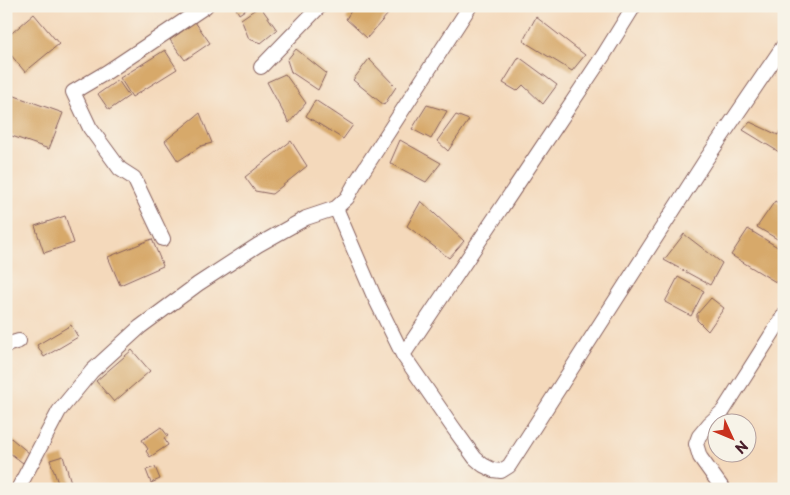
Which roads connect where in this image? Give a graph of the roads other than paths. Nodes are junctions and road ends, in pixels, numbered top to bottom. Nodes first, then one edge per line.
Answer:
1 (206, 6) edge
2 (320, 6) edge
3 (470, 6) edge
4 (634, 6) edge
5 (784, 45) edge
6 (261, 67) dead end
7 (336, 208) junction
8 (163, 239) dead end
9 (784, 315) edge
10 (403, 355) junction
11 (18, 489) edge
12 (723, 489) edge

1 - 8 street
2 - 6 street
3 - 7 street
4 - 10 street
5 - 10 street
7 - 10 street
7 - 11 street
9 - 12 street

